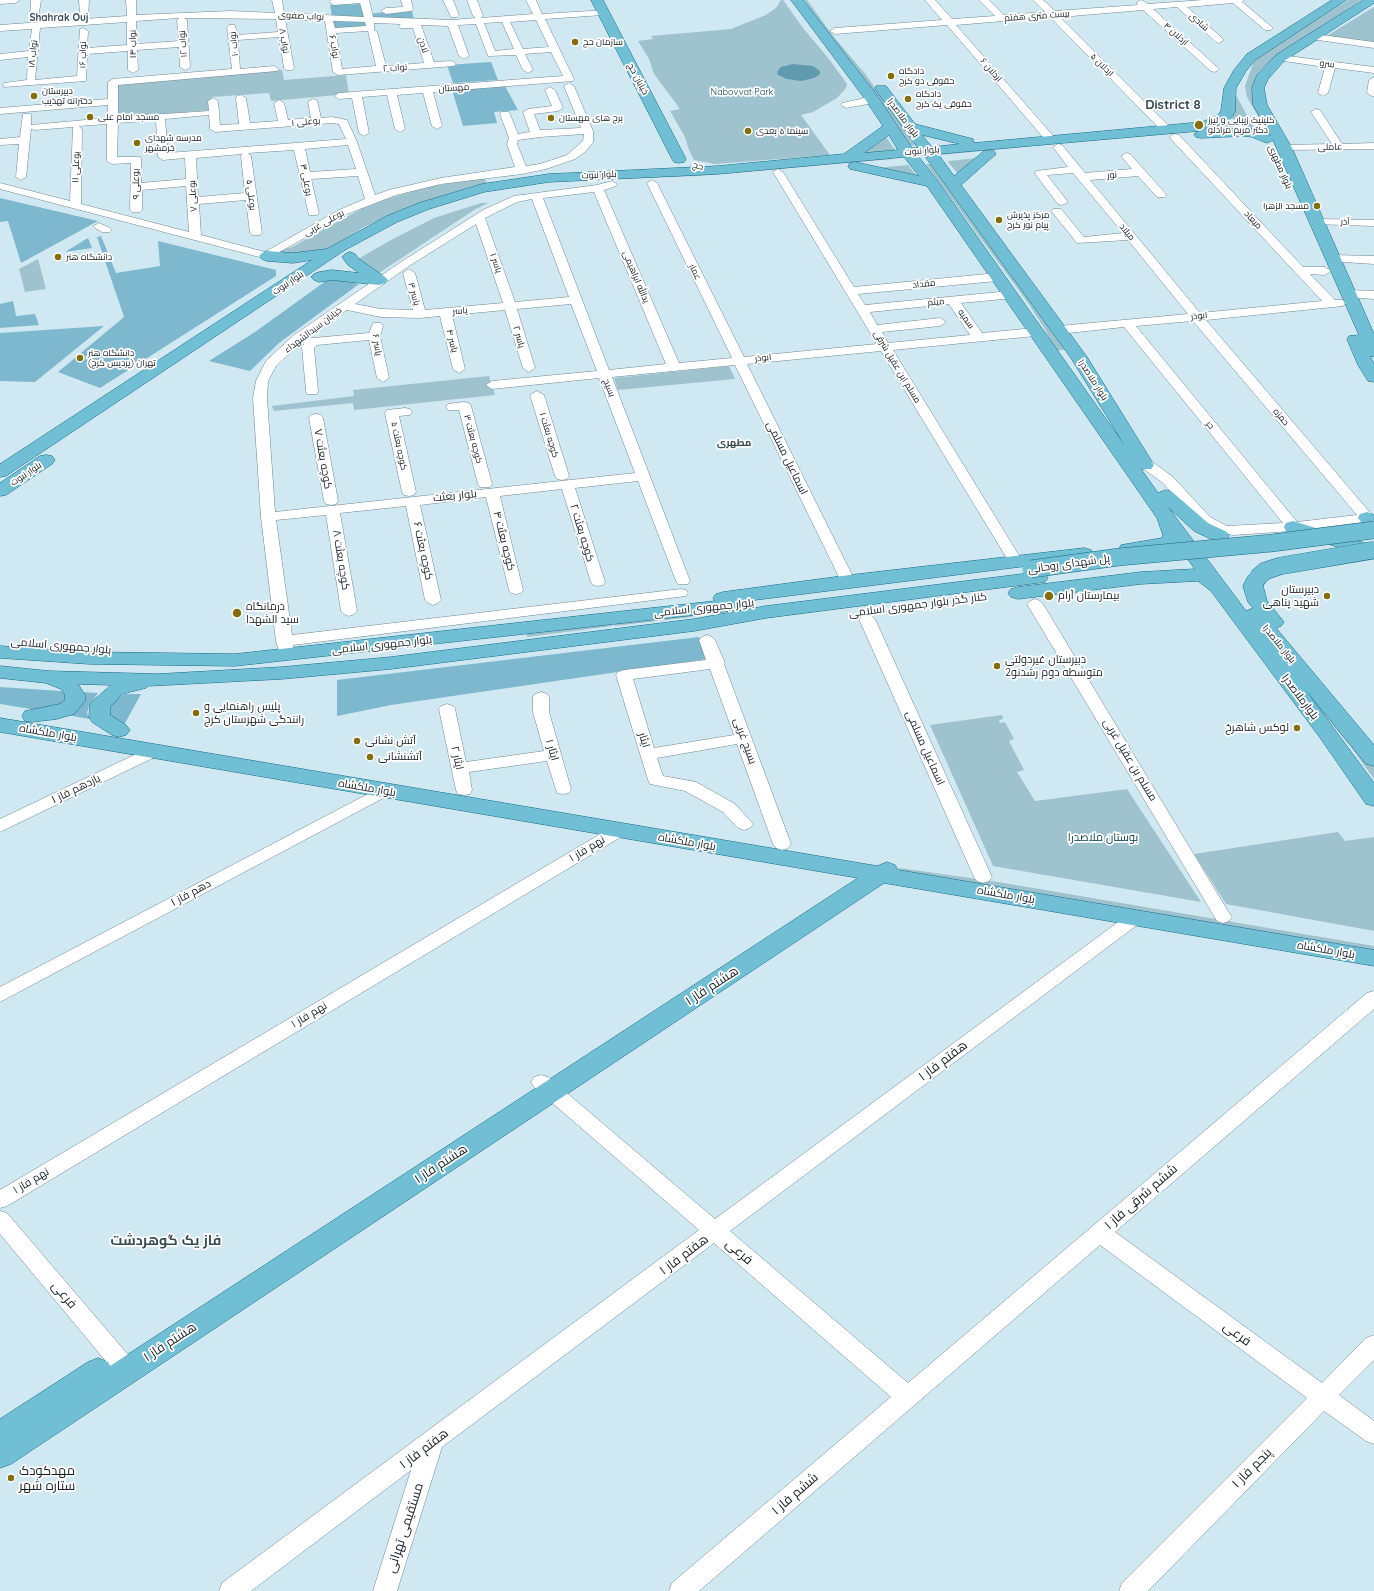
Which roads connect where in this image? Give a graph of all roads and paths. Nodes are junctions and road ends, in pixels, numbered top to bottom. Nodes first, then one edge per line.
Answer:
1 (15, 0) edge
2 (36, 0) edge
3 (84, 0) edge
4 (131, 0) edge
5 (277, 0) edge
6 (360, 0) edge
7 (364, 0) edge
8 (406, 0) edge
9 (448, 0) edge
10 (472, 0) edge
11 (531, 0) edge
12 (597, 0) edge
13 (797, 0) edge
14 (812, 0) edge
15 (930, 0) edge
16 (984, 0) edge
17 (1038, 0) edge
18 (1138, 0) edge
19 (1235, 0) edge
20 (1239, 0) edge
21 (1371, 0) edge
22 (0, 1) edge
23 (1332, 2) edge
24 (328, 5) dead end
25 (1180, 5) junction
26 (1146, 7) junction
27 (603, 12) junction
28 (280, 14) junction
29 (1052, 14) junction
30 (85, 15) dead end
31 (35, 17) dead end
32 (539, 17) junction
33 (1002, 18) junction
34 (132, 19) junction
35 (231, 19) dead end
36 (182, 20) dead end
37 (450, 22) junction
38 (949, 22) junction
39 (370, 23) junction
40 (506, 23) dead end
41 (418, 27) junction
42 (0, 28) edge
43 (1268, 28) dead end
44 (36, 29) dead end
45 (83, 31) dead end
46 (835, 31) junction
47 (283, 34) junction
48 (1314, 37) junction
49 (233, 38) junction
50 (1219, 40) dead end
51 (184, 44) junction
52 (1374, 45) edge
53 (133, 47) junction
54 (554, 49) junction
55 (83, 51) junction
56 (519, 51) junction
57 (33, 54) junction
58 (464, 56) dead end
59 (0, 57) edge
60 (1280, 58) junction
61 (451, 64) dead end
62 (1331, 64) junction
63 (425, 66) junction
64 (185, 67) dead end
65 (236, 68) dead end
66 (289, 68) dead end
67 (274, 69) dead end
68 (378, 69) junction
69 (1214, 69) dead end
70 (133, 70) dead end
71 (528, 70) dead end
72 (1240, 70) junction
73 (1374, 70) edge
74 (338, 72) junction
75 (31, 79) dead end
76 (1374, 80) edge
77 (569, 82) junction
78 (8, 85) dead end
79 (426, 86) junction
80 (379, 87) dead end
81 (550, 90) dead end
82 (354, 92) junction
83 (391, 92) junction
84 (1323, 92) dead end
85 (1373, 93) edge
86 (339, 96) dead end
87 (871, 97) junction
88 (241, 98) dead end
89 (213, 101) dead end
90 (112, 102) junction
91 (313, 102) dead end
92 (279, 103) dead end
93 (846, 105) dead end
94 (0, 111) edge
95 (1316, 112) dead end
96 (205, 113) dead end
97 (505, 114) dead end
98 (27, 116) dead end
99 (111, 121) junction
100 (161, 121) dead end
101 (317, 121) junction
102 (284, 124) junction
103 (268, 125) junction
104 (437, 126) dead end
105 (35, 127) dead end
106 (245, 127) junction
107 (909, 127) junction
108 (890, 128) junction
109 (1217, 128) junction
110 (77, 129) dead end
111 (400, 129) dead end
112 (233, 131) dead end
113 (588, 131) junction
114 (364, 133) dead end
115 (1171, 133) junction
116 (540, 134) junction
117 (1267, 139) junction
118 (25, 140) junction
119 (566, 141) dead end
120 (0, 142) edge
121 (352, 142) junction
122 (514, 142) junction
123 (271, 143) dead end
124 (1055, 143) junction
125 (300, 146) junction
126 (1339, 147) junction
127 (1285, 148) junction
128 (1373, 148) edge
129 (987, 150) junction
130 (242, 153) junction
131 (936, 154) junction
132 (190, 155) junction
133 (1126, 156) dead end
134 (903, 157) junction
135 (679, 159) junction
136 (851, 162) junction
137 (718, 170) junction
138 (362, 172) junction
139 (778, 172) junction
140 (1141, 172) junction
141 (1079, 173) junction
142 (306, 176) junction
143 (21, 177) dead end
144 (192, 182) junction
145 (608, 182) junction
146 (530, 183) junction
147 (652, 183) junction
148 (932, 183) junction
149 (953, 184) junction
150 (0, 186) edge
151 (136, 187) junction
152 (1161, 195) dead end
153 (251, 196) junction
154 (371, 200) junction
155 (193, 202) junction
156 (75, 205) junction
157 (136, 210) dead end
158 (313, 213) dead end
159 (481, 221) dead end
160 (1316, 222) junction
161 (1374, 223) edge
162 (256, 233) dead end
163 (1130, 236) junction
164 (195, 237) junction
165 (345, 252) junction
166 (267, 256) junction
167 (1374, 260) edge
168 (1329, 265) junction
169 (1300, 270) junction
170 (409, 273) dead end
171 (997, 276) junction
172 (297, 277) junction
173 (319, 277) junction
174 (380, 280) junction
175 (851, 291) junction
176 (1374, 295) edge
177 (1010, 296) junction
178 (576, 300) junction
179 (1340, 300) junction
180 (953, 301) junction
181 (345, 306) junction
182 (510, 306) junction
183 (862, 309) junction
184 (381, 313) junction
185 (445, 313) junction
186 (420, 314) junction
187 (1196, 316) junction
188 (940, 322) dead end
189 (1127, 323) junction
190 (874, 329) junction
191 (1059, 330) junction
192 (1035, 332) junction
193 (374, 336) junction
194 (978, 337) junction
195 (298, 338) junction
196 (313, 342) junction
197 (1372, 344) edge
198 (884, 346) junction
199 (1079, 357) junction
200 (739, 360) junction
201 (1054, 360) junction
202 (674, 367) junction
203 (529, 368) dead end
204 (459, 369) dead end
205 (604, 374) junction
206 (1374, 377) edge
207 (383, 378) dead end
208 (492, 384) dead end
209 (128, 389) junction
210 (312, 391) dead end
211 (145, 394) junction
212 (537, 394) dead end
213 (453, 407) dead end
214 (405, 412) dead end
215 (112, 416) dead end
216 (316, 418) dead end
217 (61, 450) dead end
218 (23, 457) junction
219 (1142, 461) junction
220 (0, 467) edge
221 (641, 471) junction
222 (0, 472) edge
223 (565, 480) junction
224 (488, 488) junction
225 (0, 491) edge
226 (1165, 495) junction
227 (411, 497) junction
228 (332, 505) junction
229 (268, 512) junction
230 (1164, 515) junction
231 (1373, 523) edge
232 (1293, 527) junction
233 (1374, 540) edge
234 (1124, 549) junction
235 (1374, 551) edge
236 (1016, 562) junction
237 (846, 578) dead end
238 (1141, 578) junction
239 (598, 582) dead end
240 (516, 590) dead end
241 (681, 595) junction
242 (1224, 596) junction
243 (433, 600) dead end
244 (1035, 604) dead end
245 (765, 607) junction
246 (349, 611) dead end
247 (867, 619) dead end
248 (701, 632) junction
249 (0, 640) edge
250 (285, 648) junction
251 (0, 652) edge
252 (363, 656) junction
253 (235, 660) junction
254 (717, 663) junction
255 (0, 664) edge
256 (0, 672) edge
257 (49, 677) junction
258 (224, 677) junction
259 (1309, 678) junction
260 (158, 680) junction
261 (541, 705) dead end
262 (0, 710) edge
263 (32, 716) junction
264 (448, 717) dead end
265 (0, 725) edge
266 (119, 730) junction
267 (744, 738) junction
268 (153, 751) junction
269 (648, 754) junction
270 (554, 755) junction
271 (1374, 759) edge
272 (251, 761) junction
273 (459, 768) junction
274 (311, 771) junction
275 (563, 788) dead end
276 (464, 790) junction
277 (383, 791) junction
278 (1374, 799) edge
279 (744, 824) dead end
280 (0, 826) edge
281 (618, 831) junction
282 (782, 844) junction
283 (880, 867) junction
284 (983, 877) junction
285 (1224, 917) junction
286 (1135, 918) junction
287 (1374, 942) edge
288 (1374, 958) edge
289 (0, 995) edge
290 (1374, 998) edge
291 (547, 1086) junction
292 (0, 1200) edge
293 (0, 1220) edge
294 (715, 1231) junction
295 (1100, 1233) junction
296 (1374, 1345) edge
297 (122, 1364) junction
298 (908, 1397) junction
299 (1323, 1397) junction
300 (1374, 1434) edge
301 (0, 1435) edge
302 (432, 1443) junction
303 (0, 1454) edge
304 (231, 1591) edge
305 (385, 1591) edge
306 (681, 1591) edge
307 (1131, 1591) edge

1 - 22 street
2 - 31 street
3 - 30 street
4 - 34 street, نواب ۱۴
5 - 28 street, نواب ۸
6 - 24 street
7 - 39 street
8 - 39 street
9 - 37 street
10 - 56 street
11 - 32 street
12 - 27 main road, خیابان حج
13 - 87 main road, بلوار ملاصدرا
14 - 46 main road, بلوار ملاصدرا
15 - 38 street, اردلان ۶
16 - 33 street
17 - 29 street, اردلان ۵
18 - 26 street, اردلان ۴
19 - 20 street, بیست متری هفتم
19 - 25 street, بیست متری هفتم
19 - 43 street
21 - 48 main road, بلوار مطهری
23 - 72 main road
25 - 26 street, بیست متری هفتم
25 - 50 street, شادی
26 - 29 street, بیست متری هفتم
26 - 69 street, اردلان ۴
27 - 32 street, نواب صفوی
27 - 135 main road, خیابان حج
28 - 34 street, نواب صفوی
28 - 39 street, نواب صفوی
28 - 47 street, نواب ۸
29 - 33 street, بیست متری هفتم
29 - 115 street, اردلان ۵
32 - 37 street, نواب صفوی
32 - 54 street
33 - 38 street, بیست متری هفتم
34 - 42 street, نواب صفوی
34 - 53 street, نواب ۱۴
35 - 49 street, نواب ۱۰
36 - 51 street, نواب ۱۲
37 - 39 street, نواب صفوی
37 - 41 street
37 - 58 street
38 - 46 street, بیست متری هفتم
38 - 124 street, اردلان ۶
39 - 41 street
39 - 68 street
39 - 74 street, نواب ۶
40 - 56 street
41 - 63 street, لادن
44 - 57 street, نواب ۱۸
45 - 55 street, نواب ۱۶
46 - 107 main road, بلوار ملاصدرا
47 - 49 street
47 - 66 street, نواب ۸
48 - 52 street
48 - 60 main road, بلوار مطهری
49 - 65 street, نواب ۱۰
51 - 53 street
51 - 64 street, نواب ۱۲
53 - 55 street
53 - 70 street, نواب ۱۴
54 - 56 street
54 - 77 street
55 - 78 street, نواب ۱۶
56 - 71 street
57 - 59 street
57 - 75 street, نواب ۱۸
60 - 62 street, سرو
60 - 127 main road, بلوار مطهری
61 - 63 street, نواب ۲
62 - 73 street, سرو
62 - 84 street
63 - 68 street, نواب ۲
63 - 79 street, لادن
67 - 90 street
68 - 74 street, نواب ۲
68 - 80 street
72 - 109 main road, بلوار نبوت
72 - 117 main road, بلوار مطهری
74 - 82 street
76 - 85 street
77 - 79 street, مهستان
77 - 113 street
79 - 83 street, مهستان
79 - 104 street, لادن
81 - 116 street
82 - 83 street, مهستان
82 - 86 street, مهستان
82 - 114 street
83 - 111 street
87 - 93 street
87 - 108 main road, بلوار ملاصدرا
88 - 106 street
89 - 106 street, بوعلی ۱
90 - 94 street
90 - 99 street
91 - 101 street
92 - 102 street
95 - 126 street
96 - 99 street
97 - 122 street, بسیج
98 - 118 street
99 - 105 street
99 - 151 street, بوعلی ۹
100 - 132 street
101 - 102 street, بوعلی ۱
101 - 121 street, بوعلی ۱
102 - 103 street, بوعلی ۱
103 - 106 street, بوعلی ۱
103 - 123 street
107 - 129 main road
107 - 131 main road, بلوار ملاصدرا
108 - 134 main road, بلوار ملاصدرا
108 - 136 main road
109 - 115 main road, بلوار نبوت
109 - 117 main road
110 - 156 street, بوعلی ۱۱
112 - 130 street, بوعلی ۵
113 - 116 street
113 - 146 street, بوعلی غربی
115 - 124 main road, بلوار نبوت
115 - 169 street, میعاد
116 - 122 street
117 - 168 main road, بلوار مطهری
118 - 120 street
118 - 143 street
119 - 122 street
121 - 125 street
121 - 138 street, بوعلی ۱
122 - 146 street, بسیج
124 - 129 main road, بلوار نبوت
124 - 141 street, میلاد
125 - 130 street
125 - 142 street, بوعلی ۳
126 - 127 street, عاملی
126 - 128 street, عاملی
127 - 160 main road, بلوار مطهری
129 - 131 main road, بلوار نبوت
129 - 149 main road
130 - 132 street
130 - 153 street, بوعلی ۵
131 - 134 main road, بلوار نبوت
131 - 149 main road, بلوار ملاصدرا
132 - 144 street, بوعلی ۷
133 - 140 street, نور
134 - 136 main road, بلوار نبوت
134 - 148 main road, بلوار ملاصدرا
135 - 137 main road, حج
135 - 145 main road
136 - 137 main road, بلوار نبوت
136 - 139 main road, بلوار نبوت
136 - 148 main road
137 - 145 main road, بلوار نبوت
138 - 142 street
138 - 154 street, بوعلی ۱
139 - 147 main road, بلوار نبوت
139 - 175 street, مسلم ابن عقیل شرقی
140 - 141 street, نور
140 - 152 street, نور
141 - 163 street, میلاد
141 - 163 street, نور
142 - 158 street, بوعلی ۳
144 - 151 street
144 - 155 street, بوعلی ۷
145 - 146 street, خیابان سیدالشهداء
145 - 146 main road, بلوار نبوت
145 - 147 main road, بلوار نبوت
145 - 202 street, یدالله ابراهیمی
146 - 154 street, بوعلی غربی
146 - 165 main road, بلوار نبوت
146 - 174 street, خیابان سیدالشهداء
146 - 178 street, بسیج
147 - 200 street, عمار
148 - 171 main road, بلوار ملاصدرا
149 - 191 main road, بلوار ملاصدرا
150 - 156 street
151 - 157 street, بوعلی ۹
153 - 155 street
153 - 162 street, بوعلی ۵
154 - 166 street, بوعلی غربی
155 - 164 street, بوعلی ۷
156 - 164 street
159 - 182 street, یاسر ۱
160 - 161 street, آذر
160 - 168 main road, بلوار مطهری
163 - 187 street, میلاد
164 - 166 street
165 - 166 main road
165 - 172 main road, بلوار نبوت
165 - 173 main road, بلوار نبوت
165 - 174 main road
166 - 172 main road
167 - 168 street
168 - 169 street
168 - 179 main road, بلوار مطهری
169 - 179 street, میعاد
170 - 186 street, یاسر ۳
171 - 175 street, مقداد
171 - 177 main road, بلوار ملاصدرا
172 - 209 main road, بلوار نبوت
173 - 174 main road
173 - 211 main road, بلوار نبوت
174 - 181 street, خیابان سیدالشهداء
175 - 183 street, مسلم ابن عقیل شرقی
176 - 179 street, ابوذر
177 - 180 street, میثم
177 - 192 main road, بلوار ملاصدرا
178 - 182 street, یاسر
178 - 205 street, بسیج
179 - 187 street, ابوذر
179 - 197 main road, بلوار مطهری
179 - 206 main road, بلوار مطهری
180 - 183 street, میثم
180 - 194 street, سمیه
181 - 184 street, یاسر
181 - 195 street, خیابان سیدالشهداء
182 - 185 street, یاسر
182 - 203 street, یاسر ۲
183 - 190 street, مسلم ابن عقیل شرقی
184 - 186 street, یاسر
184 - 193 street, یاسر ۶
185 - 186 street, یاسر
185 - 204 street, یاسر ۴
187 - 189 street, ابوذر
187 - 231 street, حمزه
188 - 190 street
189 - 191 street, ابوذر
189 - 232 street, حر
190 - 198 street, مسلم ابن عقیل شرقی
191 - 199 main road, بلوار ملاصدرا
192 - 194 street, ابوذر
192 - 201 main road, بلوار ملاصدرا
193 - 196 street
193 - 207 street, یاسر ۶
194 - 198 street, ابوذر
195 - 196 street
195 - 229 street, خیابان سیدالشهداء
196 - 210 street
198 - 200 street, ابوذر
198 - 236 street, مسلم ابن عقیل شرقی
199 - 201 main road
199 - 219 main road, بلوار ملاصدرا
200 - 202 street, ابوذر
200 - 237 street, اسماعیل مسلمی
201 - 230 main road, بلوار ملاصدرا
202 - 205 street, ابوذر
205 - 208 street, ابوذر
205 - 221 street, بسیج
209 - 211 main road
209 - 218 main road, بلوار نبوت
211 - 215 main road, بلوار نبوت
212 - 223 street, کوچه بعثت ۱
213 - 224 street, کوچه بعثت ۳
214 - 227 street, کوچه بعثت ۵
216 - 228 street, کوچه بعثت ۷
217 - 225 main road, بلوار نبوت
218 - 220 main road
218 - 222 main road, بلوار نبوت
219 - 226 main road, بلوار ملاصدرا
219 - 232 street
221 - 223 street, بلوار بعثت
221 - 241 street, بسیج
223 - 224 street, بلوار بعثت
223 - 239 street, کوچه بعثت ۲
224 - 227 street, بلوار بعثت
224 - 240 street, کوچه بعثت ۴
226 - 231 main road
226 - 259 main road, بلوار ملاصدرا
227 - 228 street, بلوار بعثت
227 - 243 street, کوچه بعثت ۶
228 - 229 street, بلوار بعثت
228 - 246 street, کوچه بعثت ۸
229 - 250 street, خیابان سیدالشهداء
230 - 234 main road
230 - 242 main road, بلوار ملاصدرا
231 - 232 street
231 - 245 main road, پل شهدای روحانی, bridge
232 - 235 main road
233 - 245 main road, پل شهدای روحانی
234 - 236 main road
234 - 238 main road
235 - 259 main road, bridge
236 - 241 main road
238 - 242 main road
238 - 248 main road, کنار گذر بلوار جمهوری اسلامی
241 - 245 main road, بلوار جمهوری اسلامی
241 - 250 street
241 - 252 main road, بلوار جمهوری اسلامی
242 - 278 main road, بلوارملاصدرا
244 - 285 street, مسلم بن عقیل غربی
245 - 248 main road, بلوار جمهوری اسلامی
247 - 284 street, اسماعیل مسلمی
248 - 252 main road, بلوار جمهوری اسلامی
248 - 254 street, بسیج غربی
249 - 253 main road, بلوار جمهوری اسلامی
250 - 252 main road, بلوار جمهوری اسلامی
250 - 253 main road, بلوار جمهوری اسلامی
251 - 253 main road
252 - 258 main road, بلوار جمهوری اسلامی
254 - 267 street, بسیج غربی
254 - 269 street, ایثار
255 - 258 main road
256 - 257 main road, بلوار جمهوری اسلامی
257 - 260 main road, بلوار جمهوری اسلامی
257 - 263 main road
258 - 260 main road, بلوار جمهوری اسلامی
259 - 271 main road, بلوار ملاصدرا
260 - 266 main road
261 - 270 street, ایثار ۱
262 - 263 main road, بلوار ملکشاه
263 - 266 main road, بلوار ملکشاه
264 - 273 street, ایثار ۲
265 - 268 main road, بلوار ملکشاه
266 - 272 main road, بلوار ملکشاه
267 - 269 street
267 - 282 street, بسیج غربی
268 - 272 main road, بلوار ملکشاه
268 - 280 street, یازدهم فاز ۱
269 - 279 street, ایثار
270 - 273 street
270 - 275 street, ایثار ۱
272 - 274 main road, بلوار ملکشاه
273 - 276 street, ایثار ۲
274 - 276 main road, بلوار ملکشاه
274 - 277 main road, بلوار ملکشاه
276 - 282 main road, بلوار ملکشاه
277 - 281 main road, بلوار ملکشاه
277 - 289 street, دهم فاز ۱
281 - 283 main road, بلوار ملکشاه
281 - 292 street, نهم فاز ۱
282 - 283 main road, بلوار ملکشاه
283 - 284 main road, بلوار ملکشاه
283 - 286 main road, بلوار ملکشاه
283 - 291 main road, هشتم فاز ۱
284 - 285 main road, بلوار ملکشاه
285 - 287 main road, بلوار ملکشاه
286 - 288 main road, بلوار ملکشاه
286 - 294 street, هفتم فاز ۱
290 - 295 street, ششم شرقی فاز ۱
291 - 294 street, فرعی
291 - 297 main road, هشتم فاز ۱
293 - 297 street, فرعی
294 - 298 street, فرعی
294 - 302 street, هفتم فاز ۱
295 - 298 street, ششم شرقی فاز ۱
295 - 299 street, فرعی
296 - 299 street, پنجم فاز ۱
297 - 301 main road, هشتم فاز ۱
297 - 303 main road, هشتم فاز ۱
298 - 306 street, ششم فاز ۱
299 - 300 street, فرعی
299 - 307 street, پنجم فاز ۱
302 - 304 street, هفتم فاز ۱
302 - 305 street, مستقیمی تهرانی

